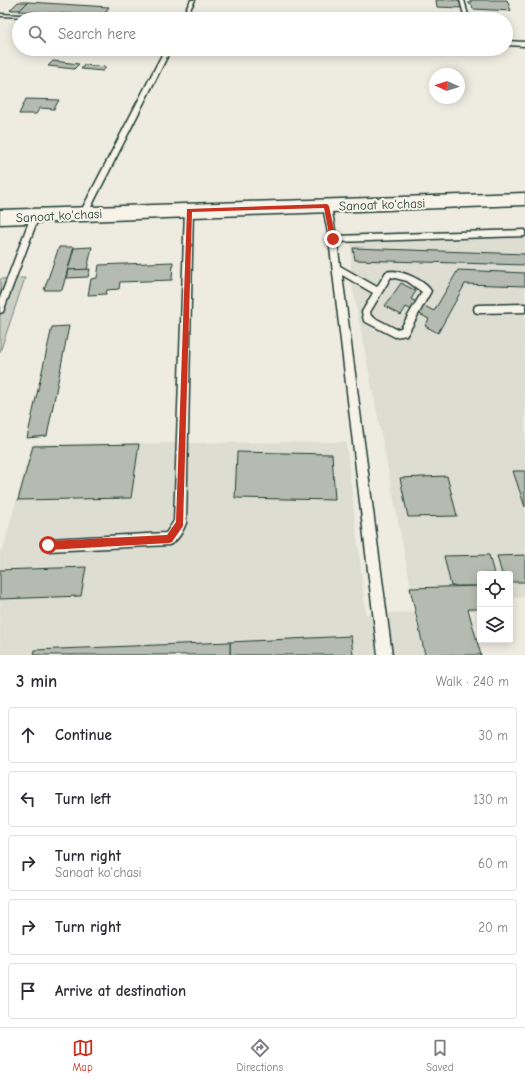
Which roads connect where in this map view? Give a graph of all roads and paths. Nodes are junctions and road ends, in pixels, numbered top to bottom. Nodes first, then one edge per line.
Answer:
1 (193, 0) edge
2 (462, 0) edge
3 (187, 12) edge
4 (465, 12) edge
5 (0, 15) edge
6 (12, 16) edge
7 (513, 43) edge
8 (525, 44) edge
9 (164, 56) edge
10 (525, 200) edge
11 (327, 206) junction
12 (189, 210) junction
13 (84, 213) junction
14 (35, 216) junction
15 (0, 217) edge
16 (525, 233) edge
17 (333, 239) junction
18 (337, 268) junction
19 (378, 292) junction
20 (525, 308) edge
21 (0, 309) edge
22 (478, 309) dead end
23 (48, 545) dead end
24 (385, 655) edge

1 - 3 lane
2 - 4 lane
5 - 6 lane
7 - 8 lane
9 - 13 lane
10 - 11 main road, Sanoat ko'chasi
11 - 12 main road, Sanoat ko'chasi
11 - 17 lane
12 - 13 main road, Sanoat ko'chasi
12 - 23 lane
13 - 14 main road, Sanoat ko'chasi
14 - 15 main road, Sanoat ko'chasi
14 - 21 lane
16 - 17 lane
17 - 18 lane
18 - 19 lane
18 - 24 lane
19 - 19 lane
20 - 22 lane

